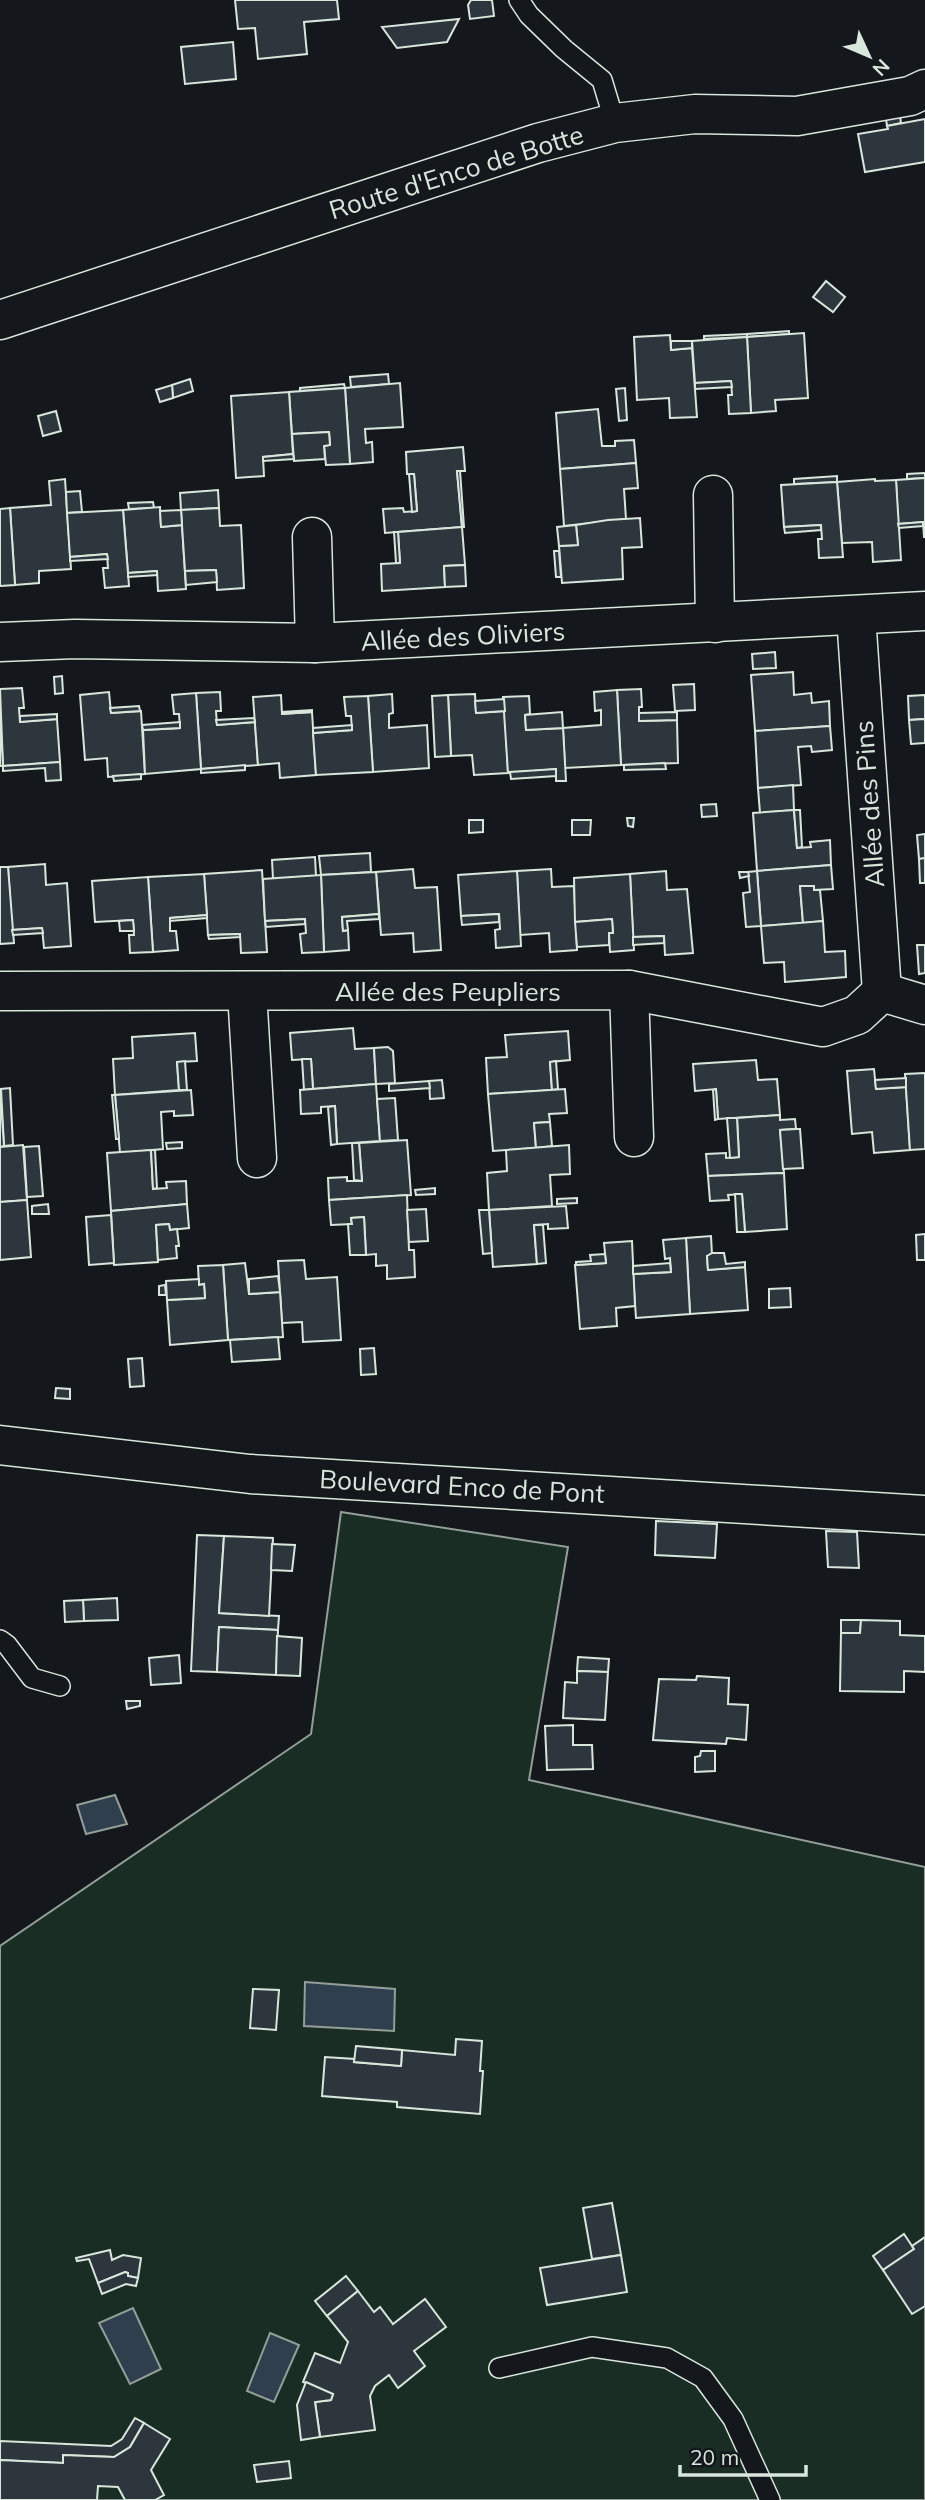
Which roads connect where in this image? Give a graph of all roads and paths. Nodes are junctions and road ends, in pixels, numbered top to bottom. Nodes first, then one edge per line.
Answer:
1 (519, 0) edge
2 (925, 89) edge
3 (615, 123) junction
4 (0, 320) edge
5 (713, 495) dead end
6 (312, 537) dead end
7 (925, 611) edge
8 (856, 616) junction
9 (715, 623) junction
10 (0, 642) edge
11 (315, 643) junction
12 (629, 990) junction
13 (0, 991) edge
14 (247, 992) junction
15 (882, 992) junction
16 (925, 1004) edge
17 (634, 1137) dead end
18 (257, 1158) dead end
19 (0, 1445) edge
20 (925, 1515) edge
21 (0, 1640) edge
22 (60, 1685) dead end
23 (499, 2368) dead end
24 (770, 2500) edge

1 - 3 lane
2 - 3 street, Route d'Enco de Botte
3 - 4 street, Route d'Enco de Botte
5 - 9 street
6 - 11 street
7 - 8 street, Allée des Oliviers
8 - 9 street, Allée des Oliviers
8 - 15 street, Allée des Pins
9 - 11 street, Allée des Oliviers
10 - 11 street, Allée des Oliviers
12 - 14 street, Allée des Peupliers
12 - 15 street, Allée des Peupliers
12 - 17 street
13 - 14 street, Allée des Peupliers
14 - 18 street
15 - 16 street
19 - 20 street, Boulevard Enco de Pont
21 - 22 lane
23 - 24 lane

